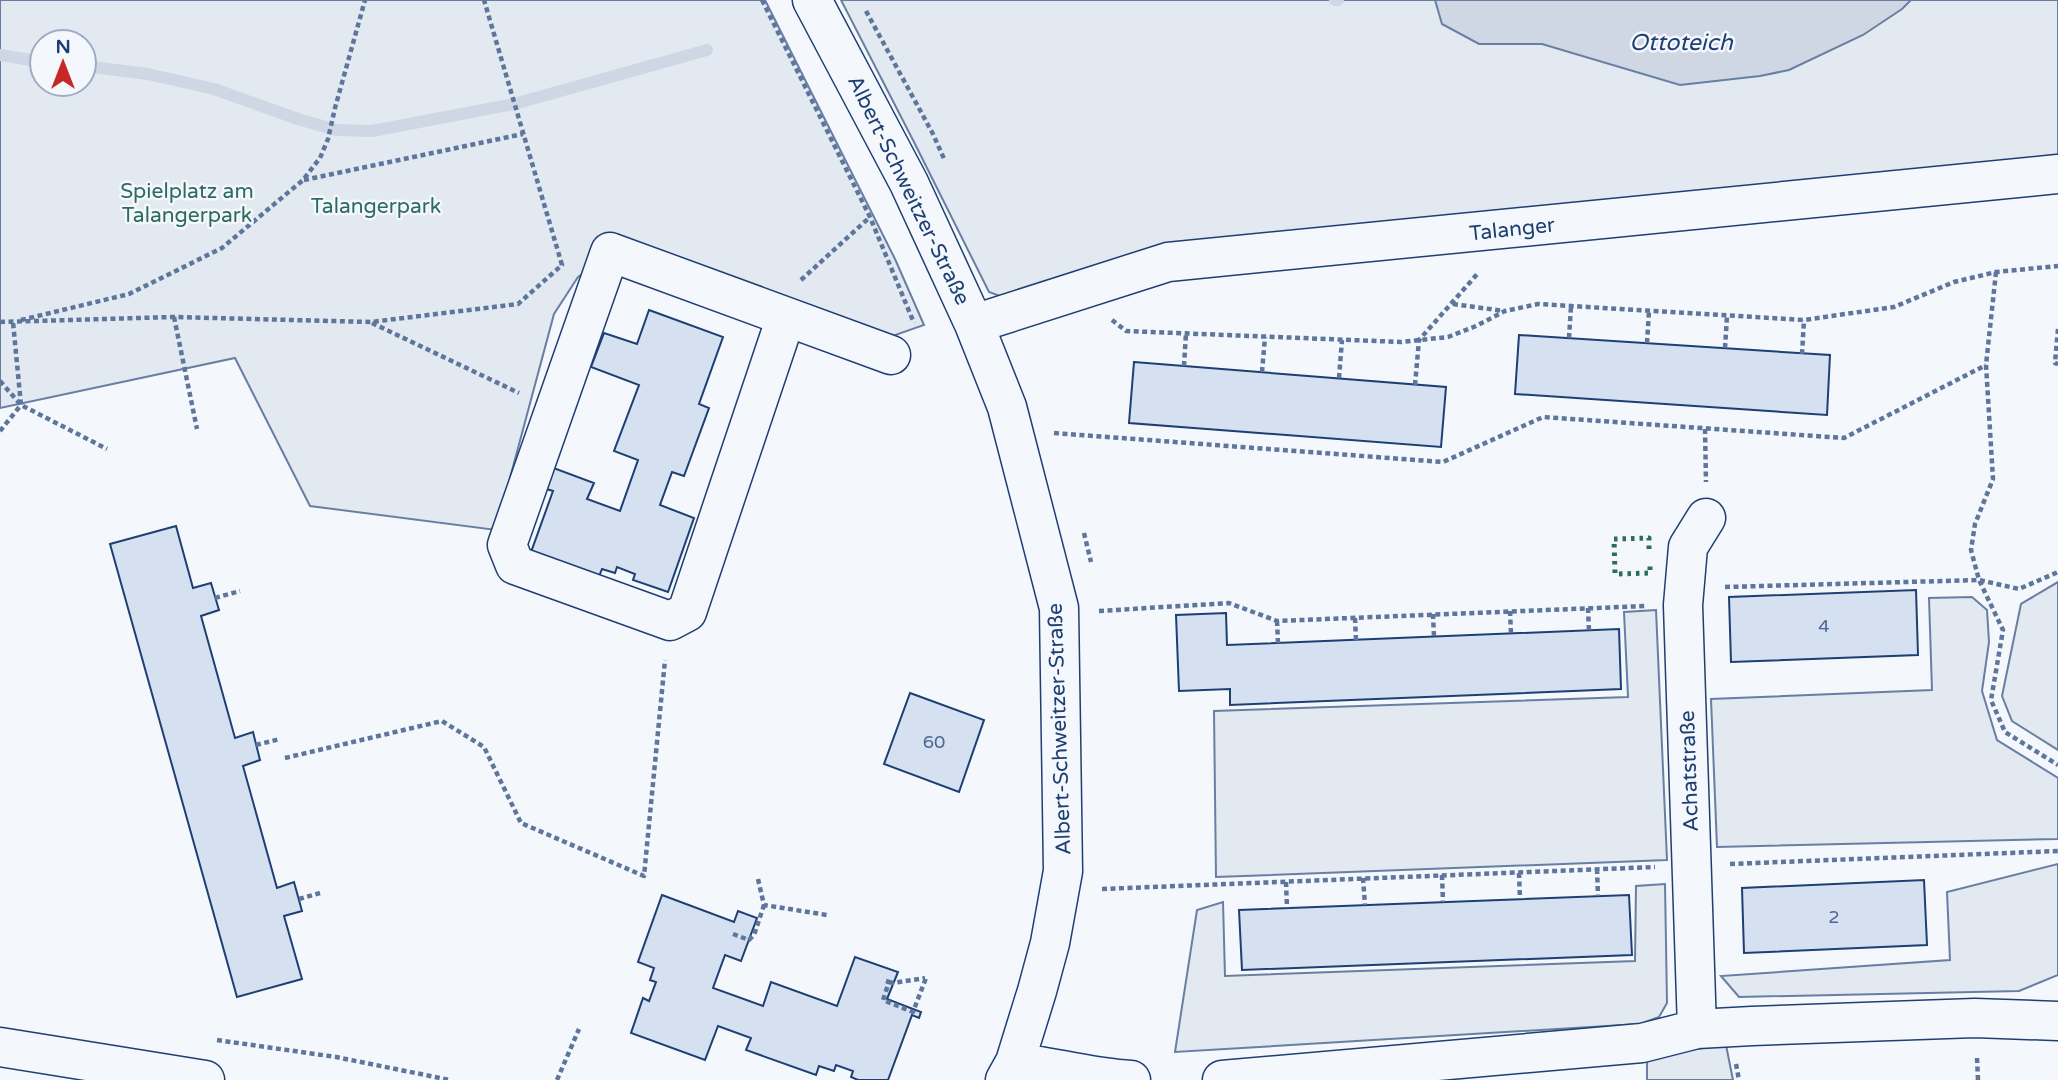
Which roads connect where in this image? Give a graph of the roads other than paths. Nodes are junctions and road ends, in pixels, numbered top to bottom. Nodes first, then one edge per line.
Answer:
1 (812, 0) edge
2 (2058, 174) edge
3 (777, 313) junction
4 (974, 324) junction
5 (891, 355) dead end
6 (1706, 518) road end
7 (2058, 1021) edge
8 (1697, 1029) junction
9 (0, 1047) edge
10 (1010, 1071) edge
11 (205, 1080) edge
12 (1131, 1080) edge
13 (1222, 1080) edge

1 - 4 street, Albert-Schweitzer-Straße
2 - 4 street, Talanger
3 - 3 street
3 - 5 street
4 - 10 street, Albert-Schweitzer-Straße
6 - 8 street, Achatstraße
7 - 8 street
8 - 13 street
9 - 11 street
10 - 12 street

